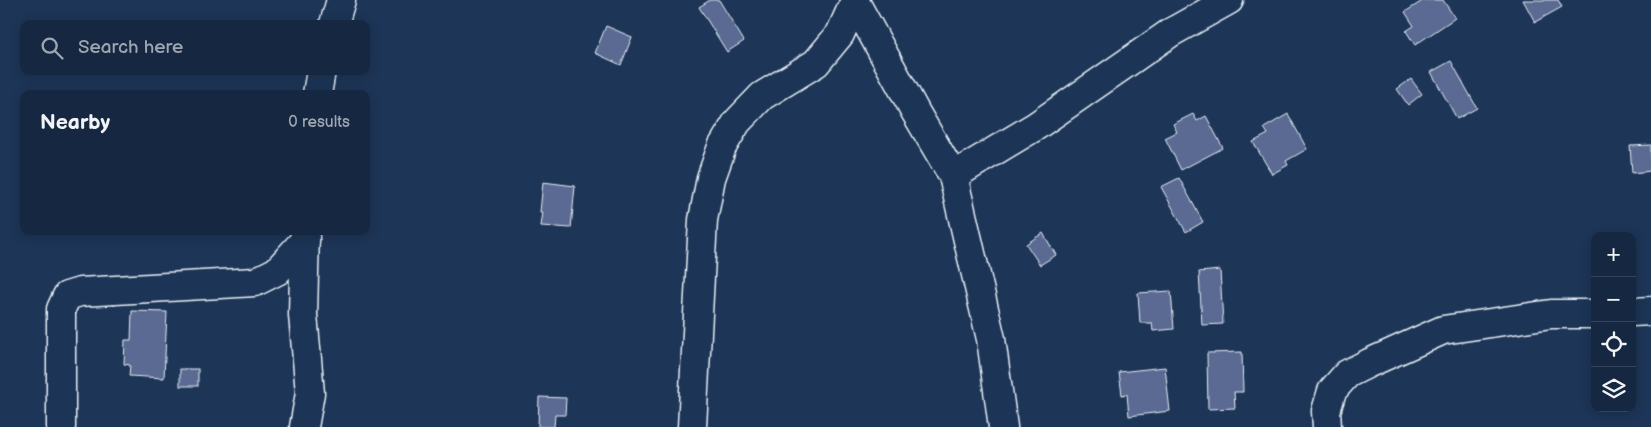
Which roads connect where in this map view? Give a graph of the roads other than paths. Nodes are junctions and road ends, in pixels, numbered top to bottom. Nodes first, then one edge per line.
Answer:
1 (341, 0) edge
2 (1229, 0) edge
3 (854, 1) edge
4 (335, 20) edge
5 (320, 75) edge
6 (318, 90) edge
7 (953, 176) junction
8 (305, 236) edge
9 (1651, 311) edge
10 (1636, 312) edge
11 (1591, 314) edge
12 (62, 427) edge
13 (304, 427) edge
14 (692, 427) edge
15 (1003, 427) edge
16 (1328, 427) edge

1 - 4 street
2 - 7 street
3 - 7 street
3 - 14 street
5 - 6 street
7 - 15 street
8 - 12 street
8 - 13 street
9 - 10 street
11 - 16 street

